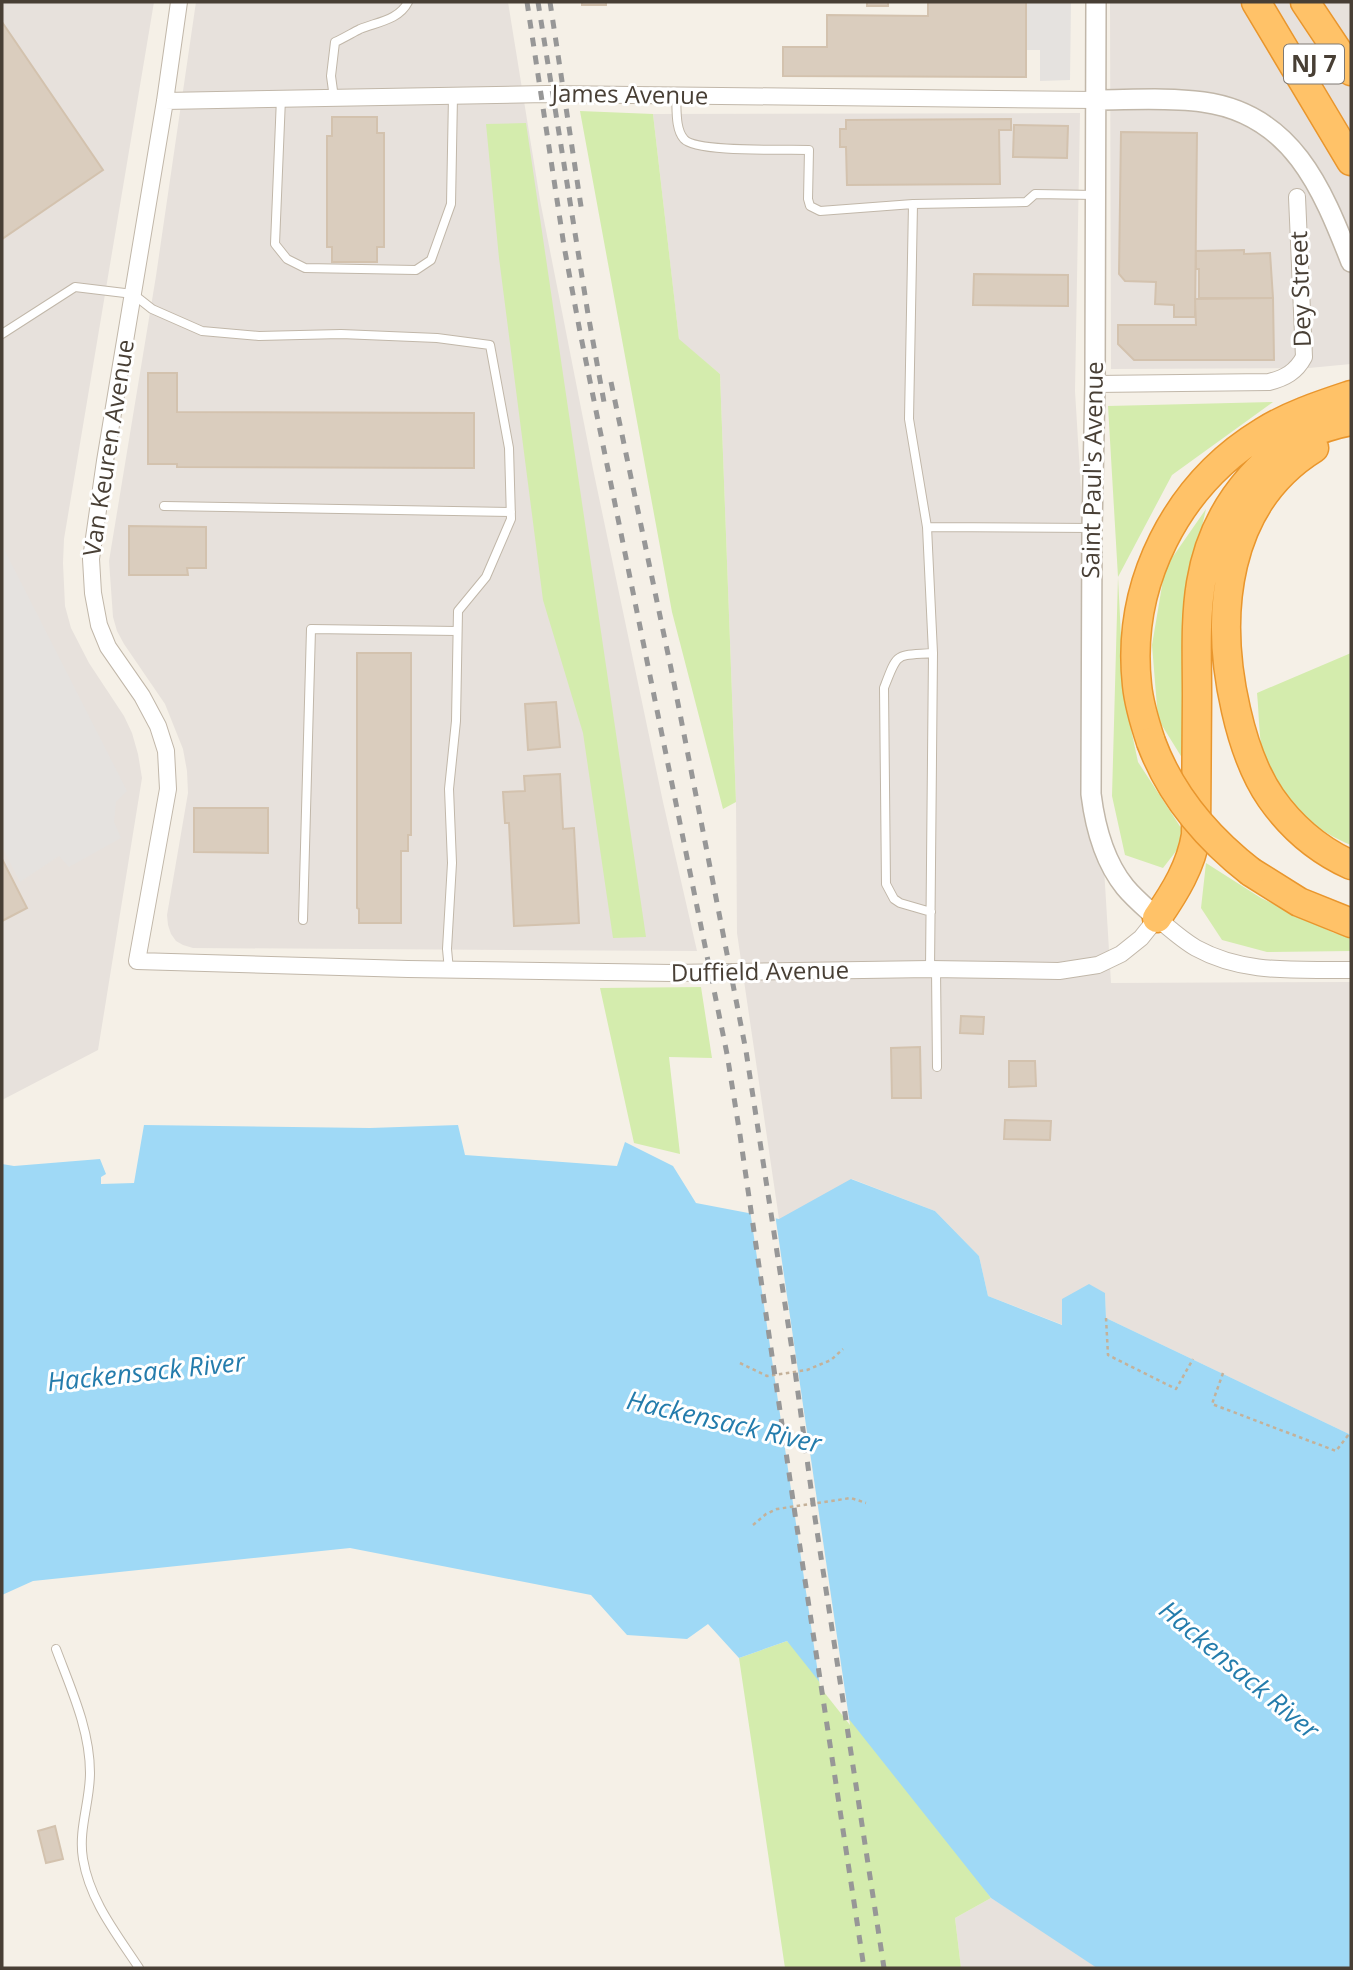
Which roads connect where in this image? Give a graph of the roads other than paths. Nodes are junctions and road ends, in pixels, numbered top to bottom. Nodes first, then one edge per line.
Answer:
1 (179, 2) edge
2 (408, 2) edge
3 (1096, 2) edge
4 (1256, 2) edge
5 (1277, 2) edge
6 (1305, 2) edge
7 (1316, 2) edge
8 (1351, 70) edge
9 (453, 96) junction
10 (676, 96) junction
11 (334, 97) junction
12 (281, 98) junction
13 (1095, 100) junction
14 (165, 102) junction
15 (1351, 126) edge
16 (1351, 161) edge
17 (1095, 195) junction
18 (1297, 197) dead end
19 (913, 204) junction
20 (1351, 262) edge
21 (133, 294) junction
22 (2, 334) edge
23 (1095, 384) junction
24 (1349, 405) edge
25 (164, 506) dead end
26 (511, 512) junction
27 (927, 527) junction
28 (1092, 528) junction
29 (457, 631) junction
30 (933, 653) junction
31 (1351, 865) edge
32 (931, 912) junction
33 (1157, 918) junction
34 (303, 920) dead end
35 (1351, 923) edge
36 (137, 961) joint
37 (933, 969) junction
38 (449, 970) junction
39 (1351, 970) edge
40 (937, 1067) dead end
41 (56, 1649) dead end
42 (139, 1968) edge

1 - 14 street, Van Keuren Avenue
2 - 11 lane
3 - 13 street, Saint Paul's Avenue
4 - 16 highway
5 - 15 highway, NJ 7
6 - 8 highway
7 - 8 highway
9 - 10 street, James Avenue
9 - 11 street, James Avenue
9 - 12 lane
10 - 13 street, James Avenue
10 - 19 lane
11 - 12 street, James Avenue
12 - 14 street, James Avenue
13 - 17 street, Saint Paul's Avenue
13 - 20 street
14 - 21 street, Van Keuren Avenue
17 - 19 lane
17 - 23 street, Saint Paul's Avenue
18 - 23 street, Dey Street
19 - 27 lane
21 - 22 lane
21 - 26 lane
21 - 36 street, Van Keuren Avenue
23 - 28 street, Saint Paul's Avenue
24 - 31 highway
24 - 33 highway
24 - 35 highway, bridge
25 - 26 lane
26 - 29 lane
27 - 28 lane
27 - 30 lane
28 - 33 street, Saint Paul's Avenue
29 - 34 lane
29 - 38 lane
30 - 32 lane
30 - 32 lane
32 - 37 lane
33 - 37 street, Duffield Avenue
33 - 39 street
36 - 38 street, Duffield Avenue
37 - 38 street, Duffield Avenue
37 - 40 lane
41 - 42 lane

